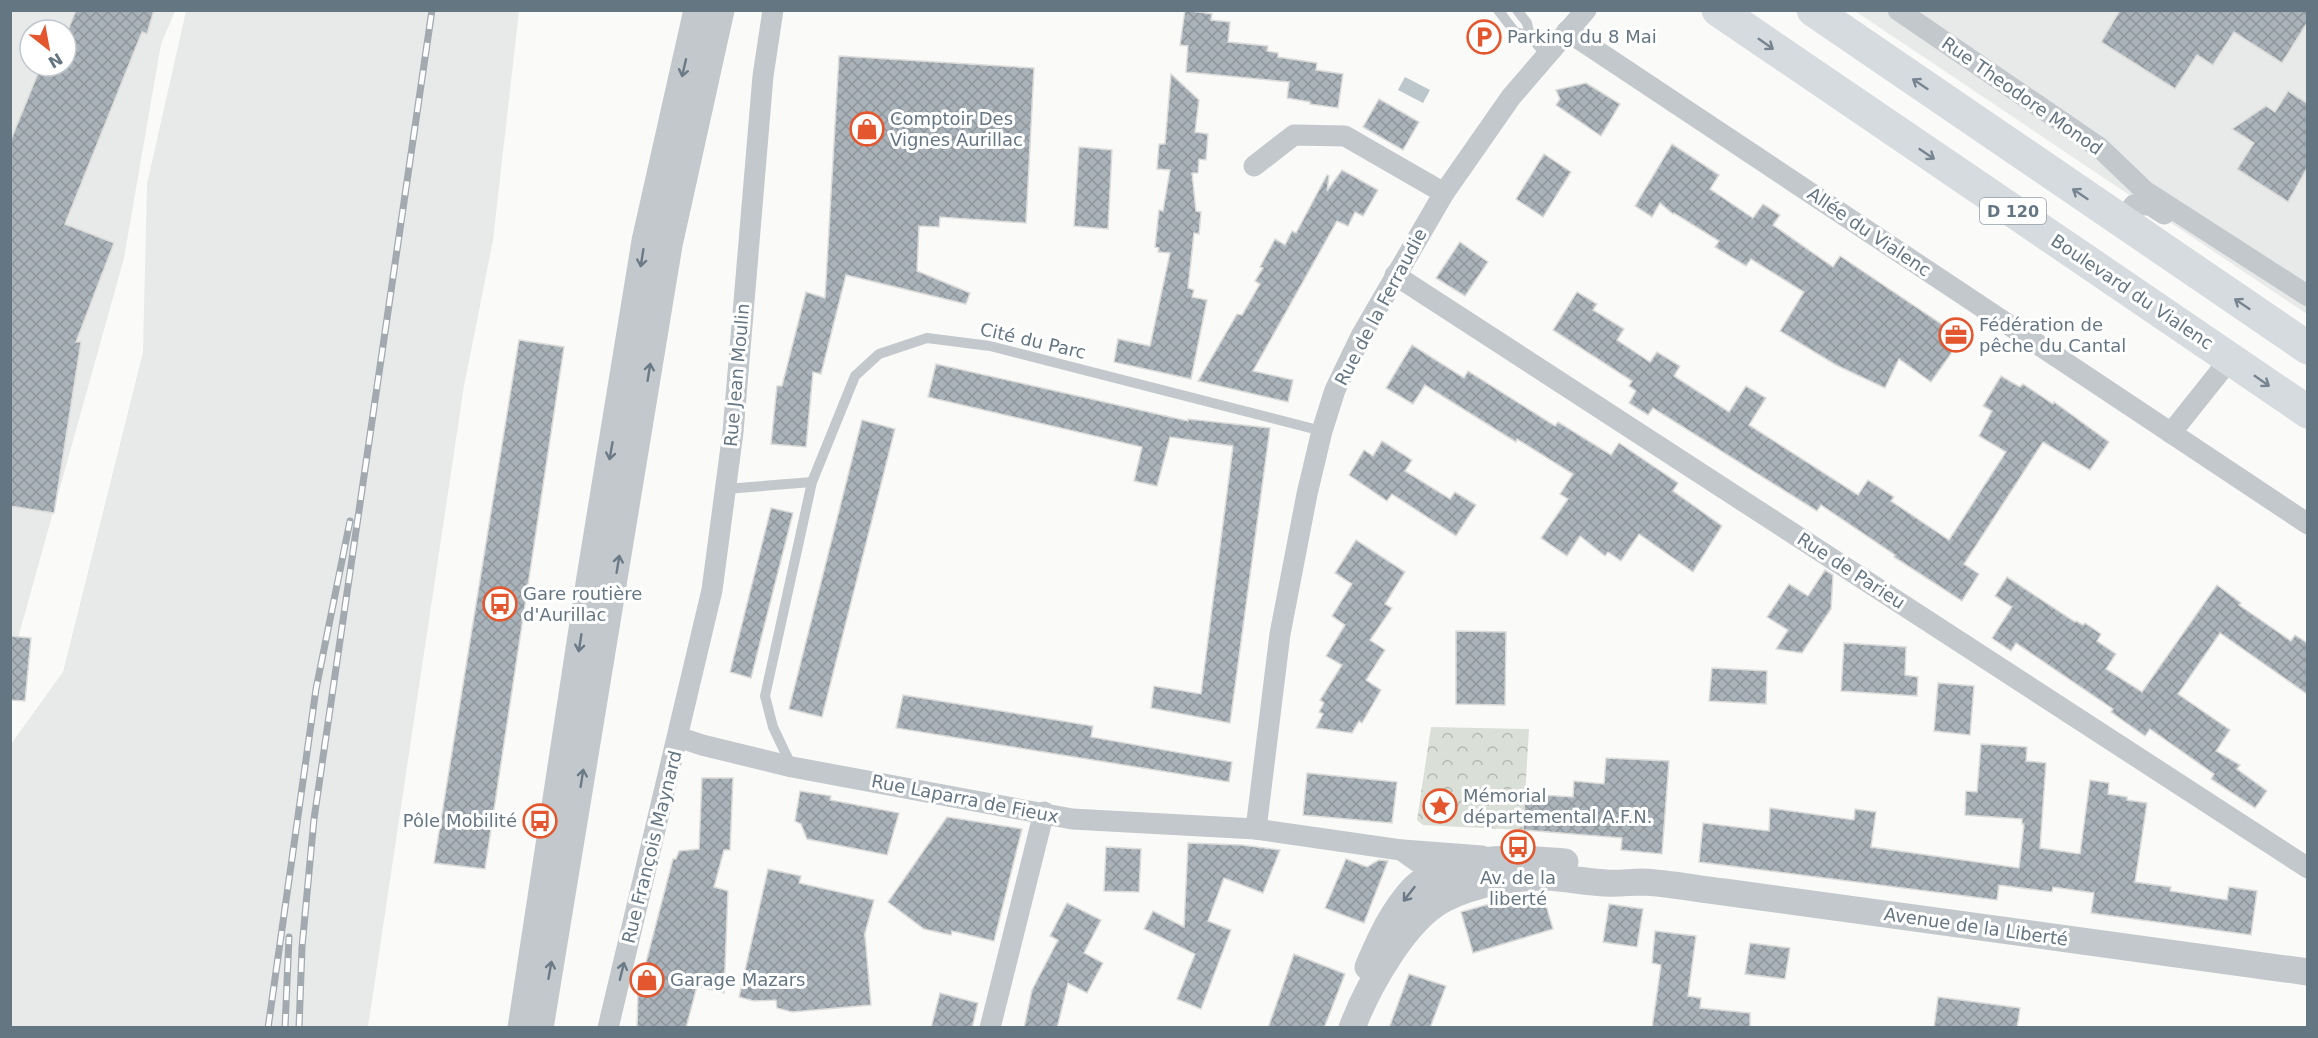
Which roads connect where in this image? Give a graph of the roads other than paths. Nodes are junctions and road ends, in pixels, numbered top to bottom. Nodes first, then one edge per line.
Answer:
1 (697, 10) edge
2 (721, 10) edge
3 (773, 10) edge
4 (1497, 10) edge
5 (1517, 10) edge
6 (1586, 10) edge
7 (1718, 10) edge
8 (1813, 10) edge
9 (1898, 10) edge
10 (1567, 31) junction
11 (1530, 36) junction
12 (1546, 54) junction
13 (1254, 166) dead end
14 (1444, 193) junction
15 (2127, 213) junction
16 (2232, 247) junction
17 (1395, 275) junction
18 (2307, 296) edge
19 (2307, 348) edge
20 (2230, 359) junction
21 (2307, 412) edge
22 (1322, 431) junction
23 (2171, 433) junction
24 (812, 482) junction
25 (726, 489) junction
26 (2307, 524) edge
27 (678, 737) junction
28 (792, 767) junction
29 (1044, 812) junction
30 (1256, 830) junction
31 (1401, 850) junction
32 (1522, 859) junction
33 (2307, 868) edge
34 (1644, 882) junction
35 (1437, 888) junction
36 (2307, 972) edge
37 (521, 1028) edge
38 (540, 1028) edge
39 (608, 1028) edge
40 (990, 1028) edge
41 (1352, 1028) edge

1 -> 37 street
38 -> 2 street
3 - 25 street, Rue Jean Moulin
4 - 11 lane
5 - 11 lane
6 - 10 street, Rue de la Ferraudie
7 -> 20 main road, Boulevard du Vialenc / D 120
15 -> 8 main road, D 120
9 - 16 street, Rue Theodore Monod
10 - 12 street, Rue de la Ferraudie
10 - 23 street, Allée du Vialenc
11 - 12 lane
12 - 14 street, Rue de la Ferraudie
13 - 14 street
14 - 17 street, Rue de la Ferraudie
15 - 16 street, Rue Theodore Monod
19 -> 15 main road, D 120
16 - 18 street, Rue Theodore Monod
17 - 22 street, Rue de la Ferraudie
17 - 33 street, Rue de Parieu
20 -> 21 main road, Boulevard du Vialenc / D 120
20 - 23 street
22 - 24 lane, Cité du Parc
22 - 30 street, Rue de la Ferraudie
23 - 26 street, Allée du Vialenc
24 - 25 lane
24 - 28 lane, Cité du Parc
25 - 27 street, Rue Jean Moulin
27 - 28 street, Rue Laparra de Fieux
39 -> 27 street, Rue François Maynard
28 - 29 street, Rue Laparra de Fieux
29 - 30 street, Rue Laparra de Fieux
29 - 40 street
30 - 31 street, Avenue de la Liberté
31 - 32 street, Avenue de la Liberté
31 - 35 street, Avenue de la Liberté
32 - 34 street, Avenue de la Liberté
32 - 35 street, Avenue de la Liberté
34 - 35 street, Avenue de la Liberté
34 - 36 street, Avenue de la Liberté
35 - 41 street

